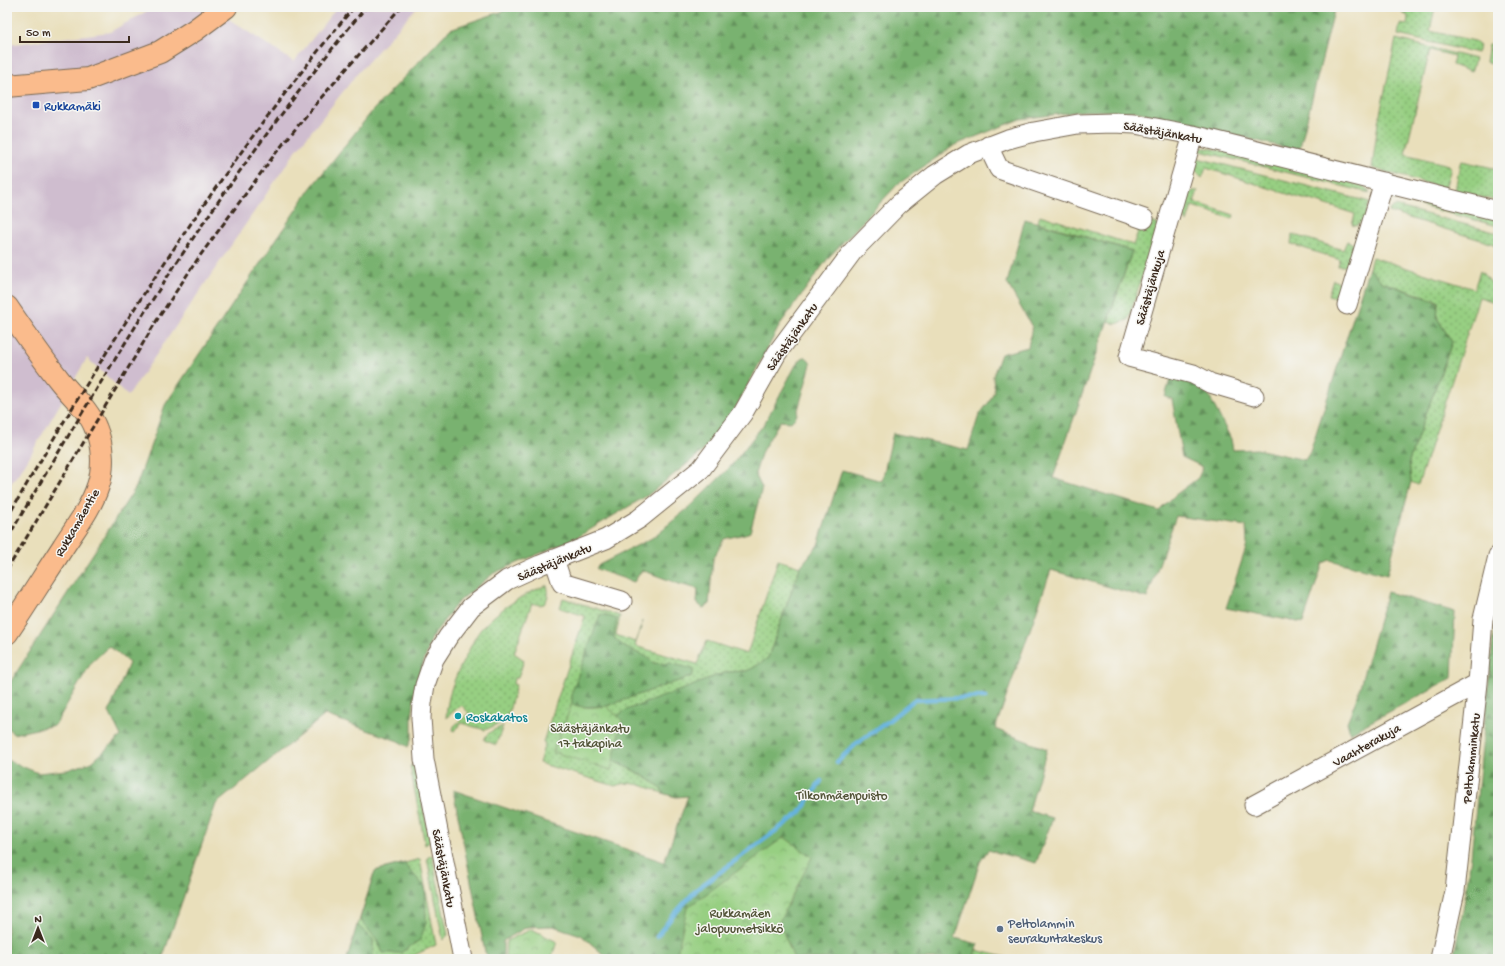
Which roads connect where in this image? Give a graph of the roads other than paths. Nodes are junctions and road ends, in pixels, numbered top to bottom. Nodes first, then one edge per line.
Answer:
1 (226, 7) edge
2 (7, 86) edge
3 (1193, 135) junction
4 (988, 146) junction
5 (1384, 182) junction
6 (1498, 210) edge
7 (1144, 219) dead end
8 (1347, 305) dead end
9 (7, 307) edge
10 (1254, 396) dead end
11 (1498, 556) edge
12 (554, 559) junction
13 (622, 601) dead end
14 (7, 633) edge
15 (1478, 683) junction
16 (1254, 805) dead end
17 (463, 959) edge
18 (1440, 959) edge

1 - 2 main road
3 - 4 street, Säästäjänkatu
3 - 5 street, Säästäjänkatu
3 - 10 street, Säästäjänkuja
4 - 7 street
4 - 12 street, Säästäjänkatu
5 - 6 street, Säästäjänkatu
5 - 8 street
9 - 14 main road, Rukkamäentie
11 - 15 street, Peltolamminkatu
12 - 13 street
12 - 17 street, Säästäjänkatu
15 - 16 street, Vaahterakuja
15 - 18 street, Peltolamminkatu

